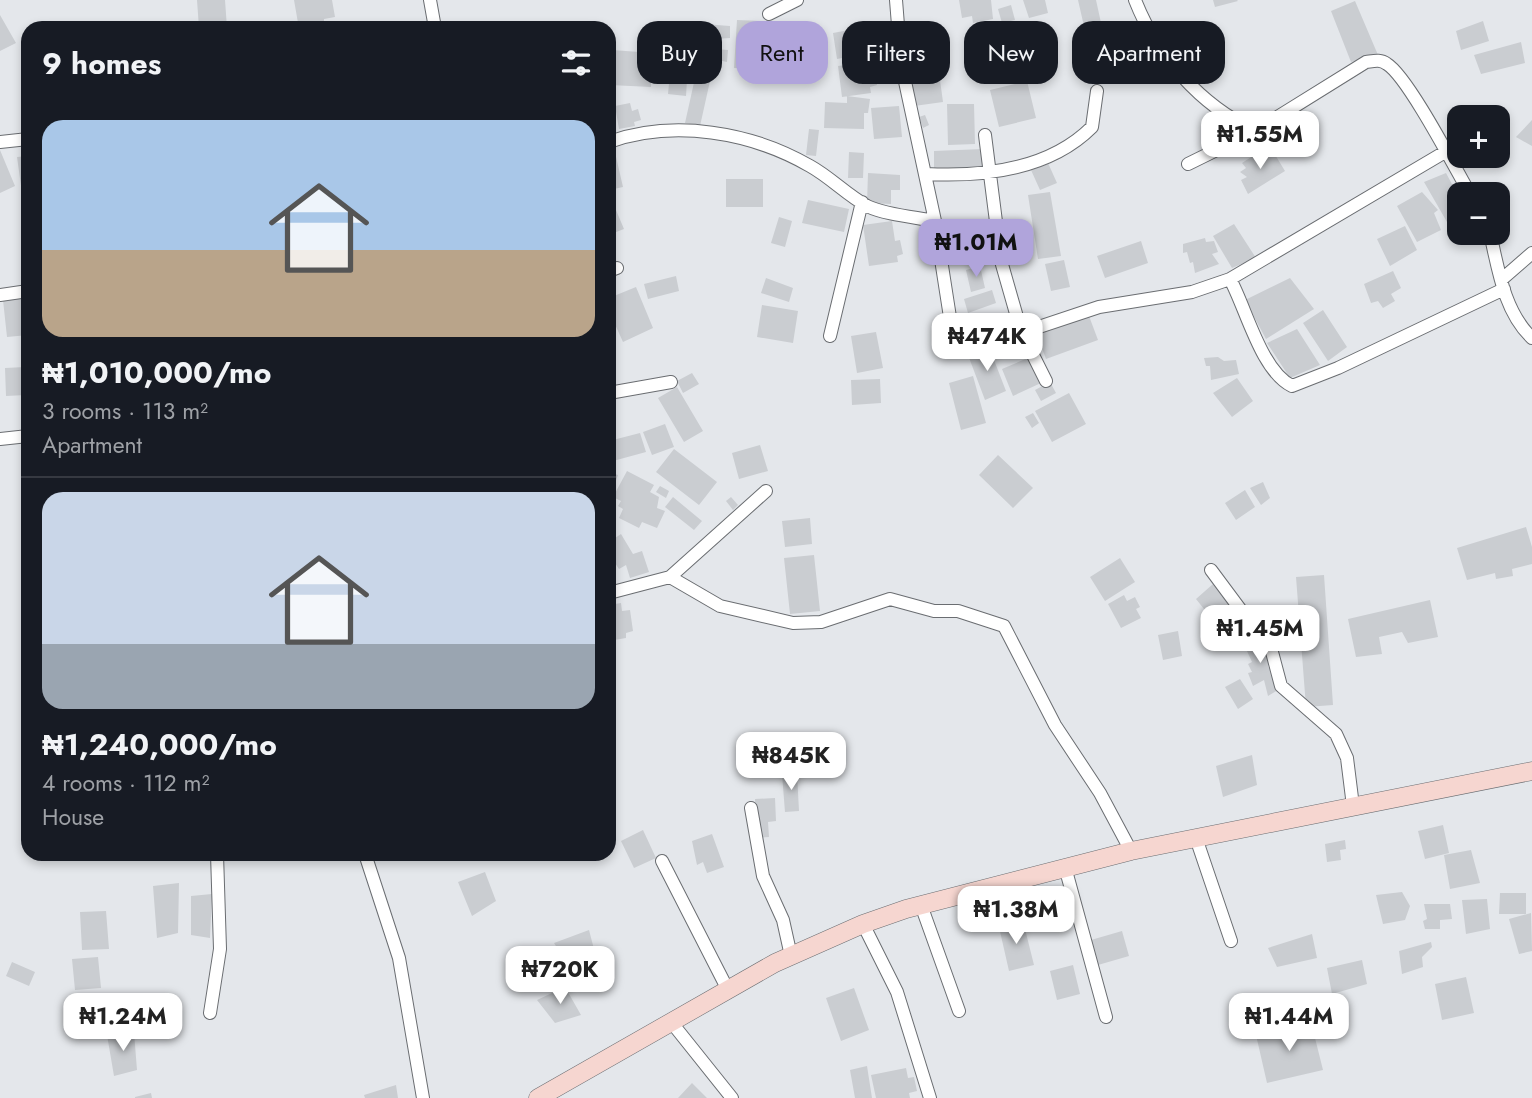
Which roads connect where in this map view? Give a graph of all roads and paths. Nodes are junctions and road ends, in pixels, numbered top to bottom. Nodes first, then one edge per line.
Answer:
1 (430, 0) edge
2 (797, 0) edge
3 (896, 0) edge
4 (1135, 0) edge
5 (769, 14) dead end
6 (434, 21) edge
7 (1097, 91) dead end
8 (1255, 131) junction
9 (985, 135) dead end
10 (616, 139) edge
11 (21, 140) edge
12 (0, 142) edge
13 (1445, 152) junction
14 (1188, 164) dead end
15 (990, 171) junction
16 (926, 174) junction
17 (1463, 182) edge
18 (862, 202) junction
19 (935, 221) junction
20 (1493, 245) edge
21 (1532, 253) edge
22 (1230, 279) junction
23 (1502, 284) junction
24 (21, 292) edge
25 (0, 295) edge
26 (1021, 331) junction
27 (830, 336) dead end
28 (1532, 338) edge
29 (1046, 381) dead end
30 (671, 382) dead end
31 (616, 392) edge
32 (21, 437) edge
33 (0, 439) edge
34 (766, 491) dead end
35 (1211, 570) dead end
36 (670, 577) junction
37 (616, 591) edge
38 (1532, 771) edge
39 (1353, 806) junction
40 (751, 808) dead end
41 (1196, 838) junction
42 (1131, 851) junction
43 (217, 861) edge
44 (367, 861) edge
45 (662, 861) dead end
46 (1065, 867) junction
47 (921, 905) junction
48 (863, 924) junction
49 (1231, 941) dead end
50 (791, 956) junction
51 (728, 990) junction
52 (959, 1011) dead end
53 (210, 1013) dead end
54 (1106, 1017) dead end
55 (672, 1023) junction
56 (543, 1097) edge
57 (423, 1098) edge
58 (732, 1098) edge
59 (930, 1098) edge

1 - 6 street
2 - 5 street
3 - 16 street
4 - 8 street
7 - 15 street
8 - 13 street
8 - 14 street
9 - 15 street
10 - 18 street
11 - 12 street
13 - 17 street
13 - 22 street
15 - 16 street
15 - 26 street
16 - 19 street
18 - 19 street
18 - 27 street
19 - 26 street
20 - 23 street
21 - 23 street
22 - 23 street
22 - 26 street
23 - 28 street
24 - 25 street
26 - 29 street
30 - 31 street
32 - 33 street
34 - 36 street
35 - 39 street
36 - 37 street
36 - 42 street
38 - 39 street
39 - 41 street
40 - 50 street
41 - 42 street
41 - 49 street
42 - 46 street
43 - 53 street
44 - 57 street
45 - 51 street
46 - 47 street
46 - 54 street
47 - 48 street
47 - 52 street
48 - 50 street
48 - 59 street
50 - 51 street
51 - 55 street
55 - 56 street
55 - 58 street

